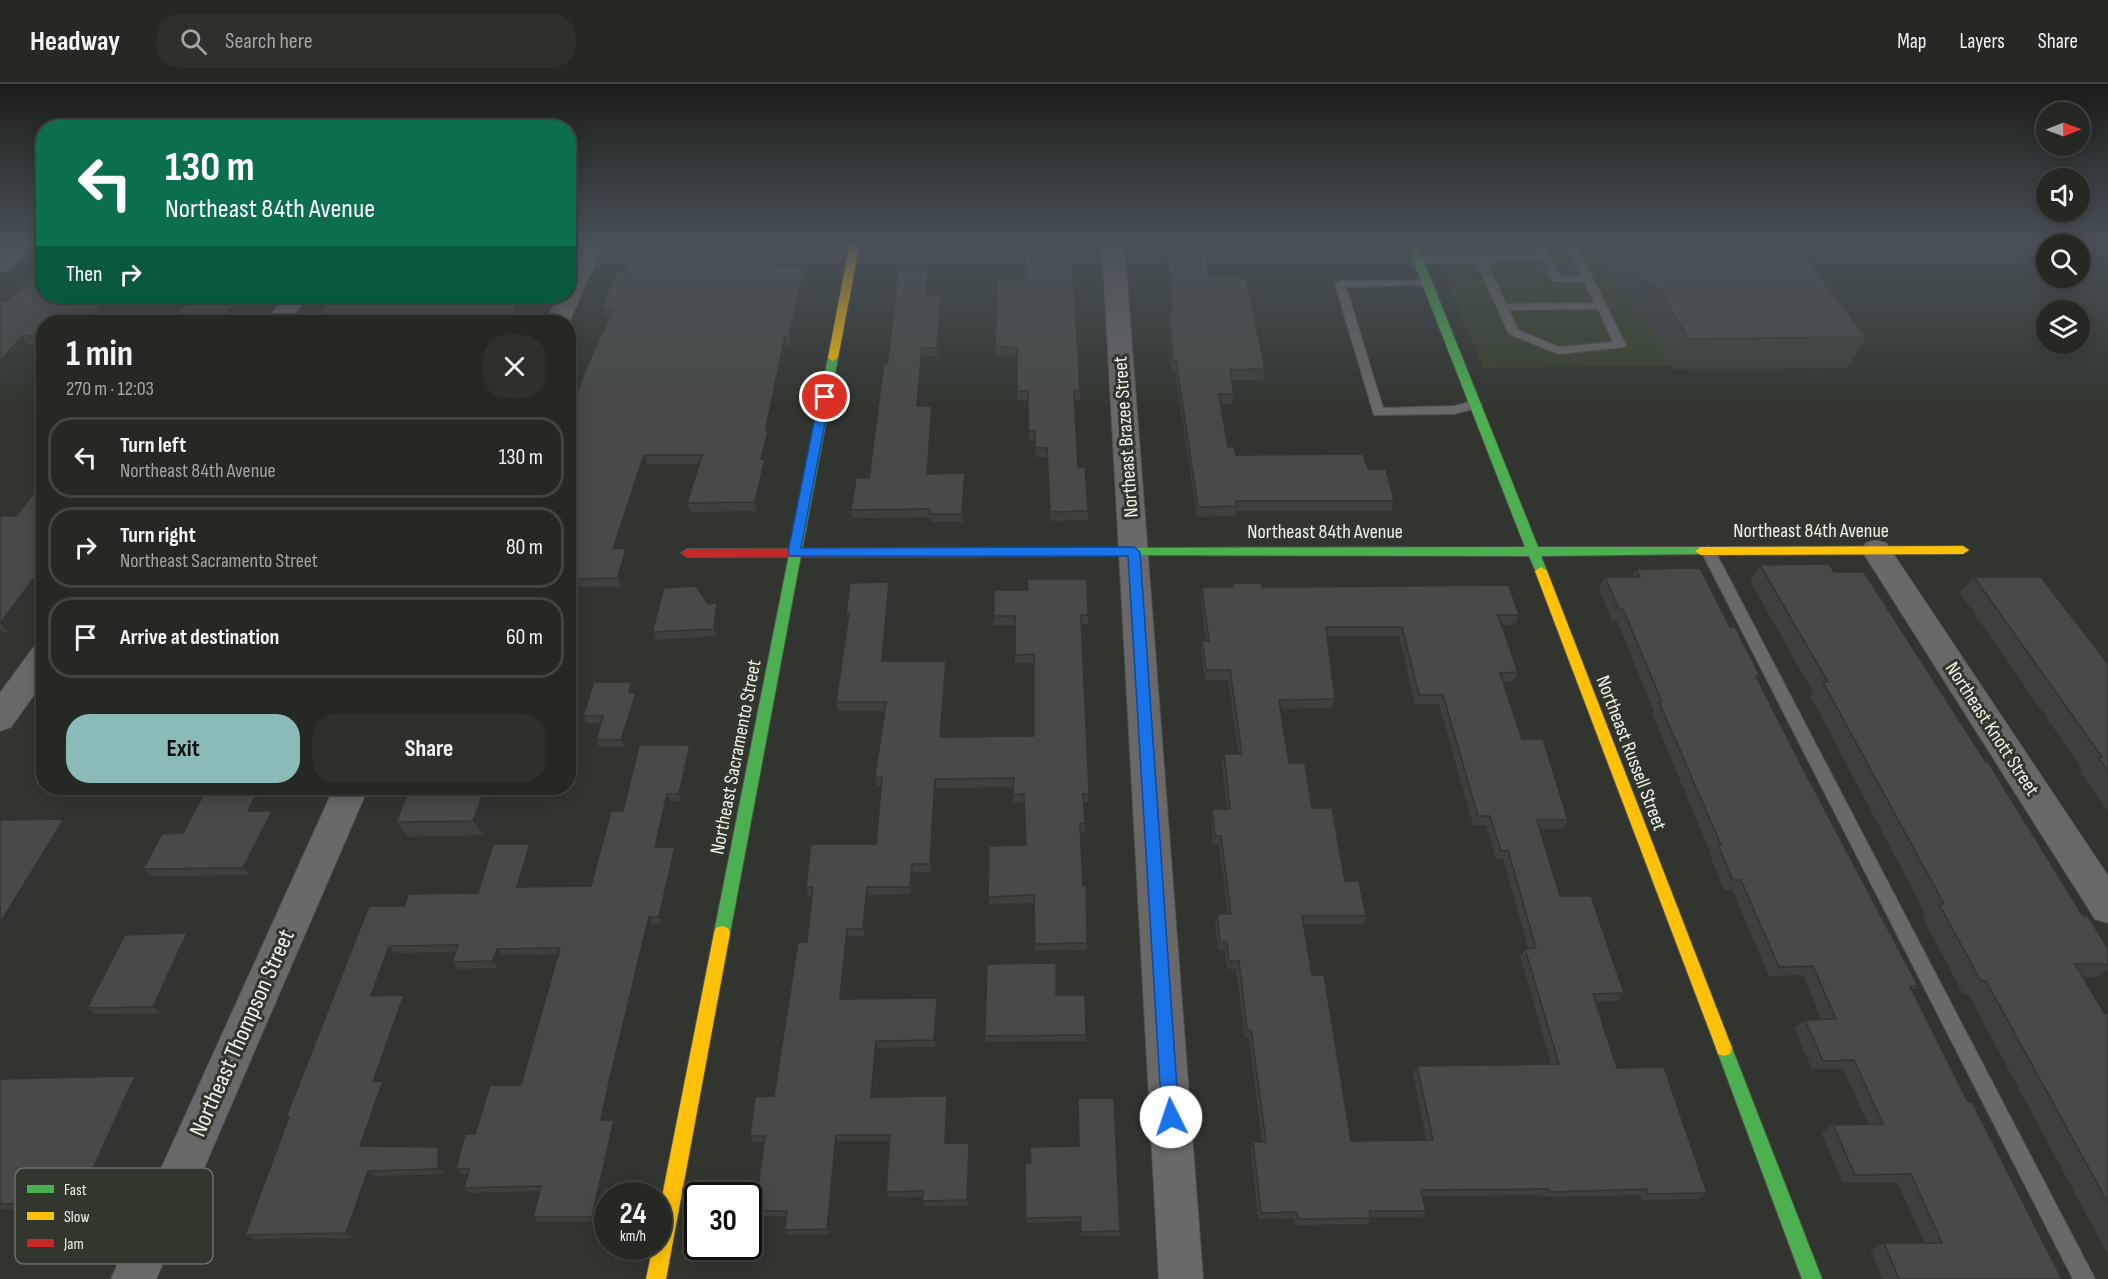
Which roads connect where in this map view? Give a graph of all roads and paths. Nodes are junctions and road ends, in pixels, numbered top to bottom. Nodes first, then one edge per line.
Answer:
1 (844, 298) edge
2 (1117, 298) edge
3 (1344, 298) edge
4 (1434, 298) edge
5 (1498, 298) edge
6 (1598, 298) edge
7 (1602, 306) junction
8 (1502, 307) junction
9 (1476, 404) junction
10 (1876, 550) junction
11 (1963, 550) dead end
12 (1708, 551) junction
13 (794, 552) junction
14 (1134, 552) junction
15 (1534, 552) junction
16 (687, 553) dead end
17 (36, 667) edge
18 (0, 718) edge
19 (348, 795) edge
20 (2108, 907) edge
21 (182, 1168) edge
22 (140, 1264) edge
23 (133, 1279) edge
24 (656, 1279) edge
25 (1181, 1279) edge
26 (1812, 1279) edge
27 (2084, 1279) edge

1 - 13 street, Northeast Sacramento Street
2 - 14 street, Northeast Brazee Street
3 - 9 lane
4 - 9 street, Northeast Russell Street
5 - 8 lane
6 - 7 lane
7 - 8 lane
7 - 8 lane
9 - 15 street, Northeast Russell Street
10 - 11 street, Northeast 84th Avenue
10 - 12 street, Northeast 84th Avenue
10 - 20 street, Northeast Knott Street
12 - 15 street, Northeast 84th Avenue
12 - 27 lane
13 - 14 street, Northeast 84th Avenue
13 - 16 street, Northeast 84th Avenue
13 - 24 street, Northeast Sacramento Street
14 - 15 street, Northeast 84th Avenue
14 - 25 street, Northeast Brazee Street
15 - 26 street, Northeast Russell Street
17 - 18 street
19 - 21 street, Northeast Thompson Street
22 - 23 street, Northeast Thompson Street

